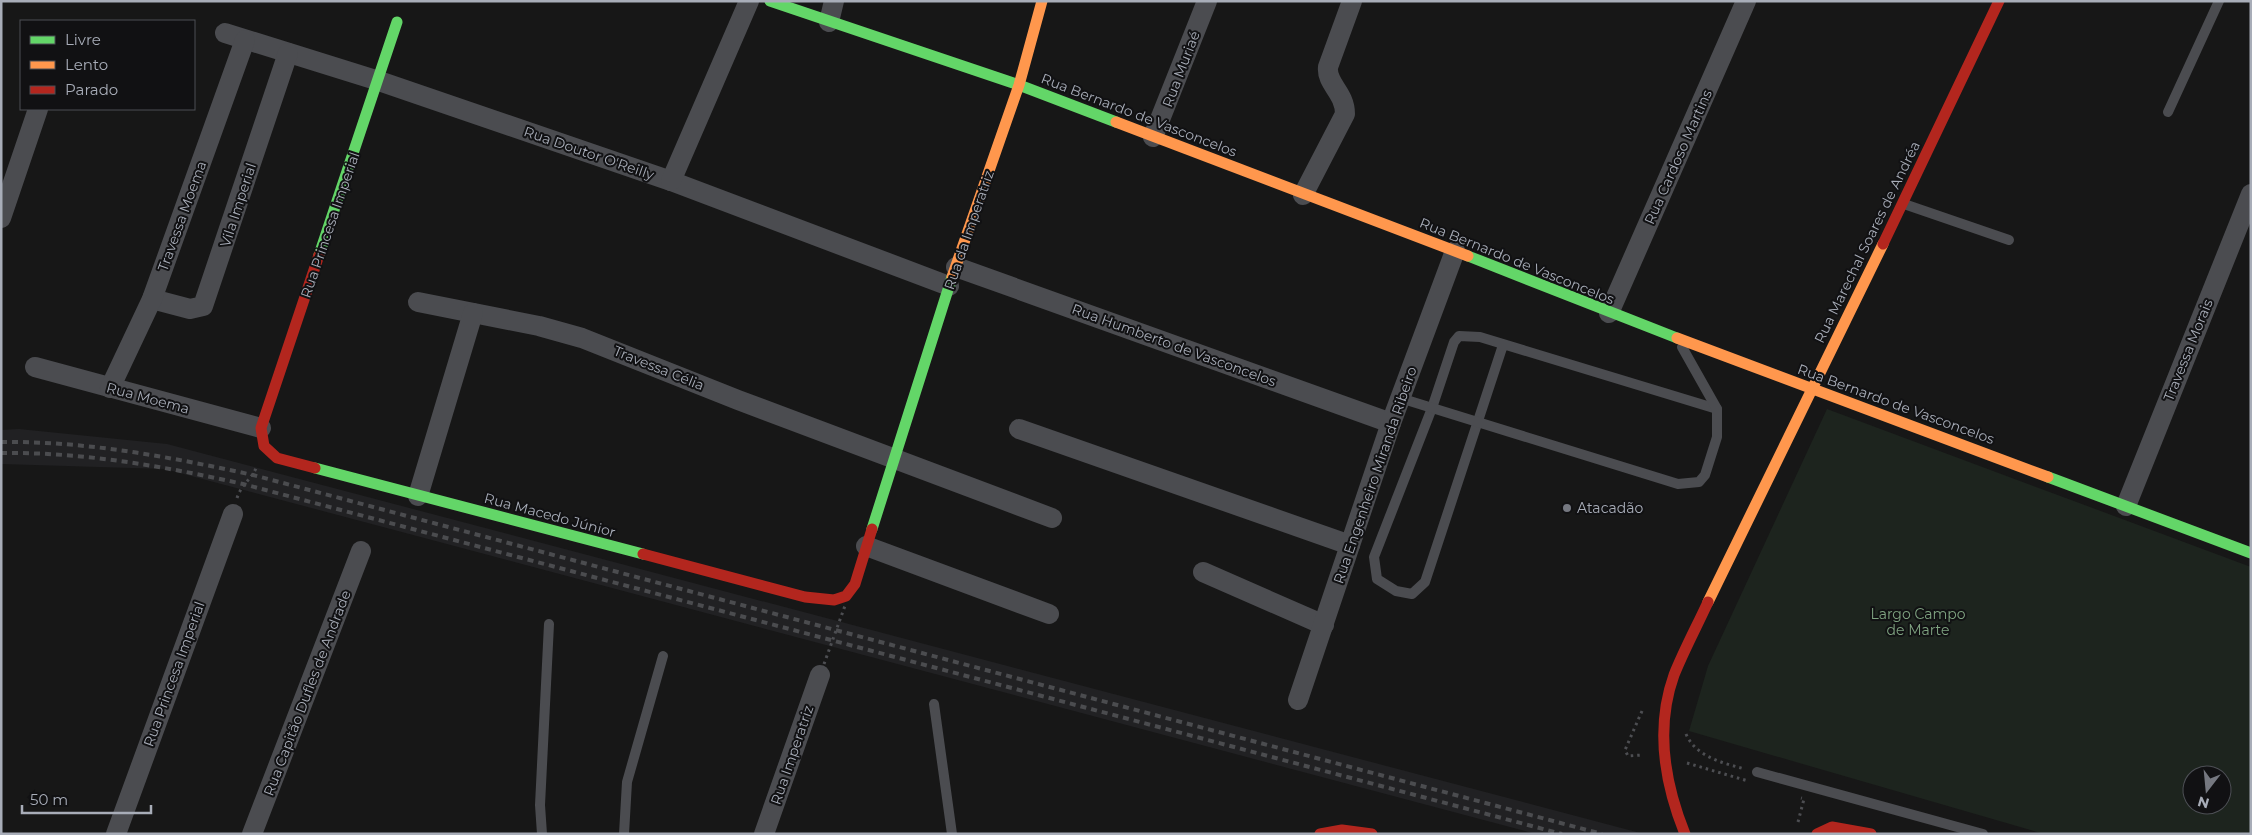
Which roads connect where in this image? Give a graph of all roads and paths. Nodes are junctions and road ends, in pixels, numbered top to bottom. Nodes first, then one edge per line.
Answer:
1 (749, 1) edge
2 (770, 1) edge
3 (834, 1) edge
4 (1042, 1) edge
5 (1207, 1) edge
6 (1352, 1) edge
7 (1746, 1) edge
8 (1999, 1) edge
9 (2219, 1) edge
10 (397, 22) dead end
11 (829, 22) junction
12 (225, 33) dead end
13 (245, 40) junction
14 (288, 53) junction
15 (379, 81) junction
16 (1019, 85) junction
17 (38, 110) edge
18 (2168, 112) dead end
19 (1153, 137) junction
20 (671, 181) junction
21 (2251, 194) edge
22 (1304, 195) junction
23 (1902, 203) junction
24 (1, 218) edge
25 (2009, 240) dead end
26 (1455, 251) junction
27 (956, 267) junction
28 (948, 286) junction
29 (152, 299) junction
30 (418, 302) dead end
31 (472, 313) junction
32 (1609, 313) junction
33 (1678, 339) junction
34 (1503, 344) junction
35 (35, 368) dead end
36 (110, 388) junction
37 (1813, 388) junction
38 (1400, 398) junction
39 (1432, 408) junction
40 (1717, 409) junction
41 (1476, 422) junction
42 (1391, 423) junction
43 (1019, 429) dead end
44 (262, 437) junction
45 (893, 458) junction
46 (418, 496) junction
47 (2126, 506) junction
48 (233, 514) joint
49 (1052, 518) dead end
50 (1350, 545) junction
51 (866, 546) junction
52 (361, 552) dead end
53 (2251, 553) edge
54 (1203, 572) dead end
55 (848, 598) junction
56 (1049, 614) dead end
57 (548, 624) dead end
58 (1324, 625) junction
59 (664, 656) dead end
60 (822, 670) joint
61 (1298, 700) dead end
62 (934, 704) dead end
63 (1685, 728) dead end
64 (1757, 772) joint
65 (1798, 797) dead end
66 (1796, 829) dead end
67 (116, 834) edge
68 (252, 834) edge
69 (542, 834) edge
70 (624, 834) edge
71 (764, 834) edge
72 (952, 834) edge
73 (1320, 834) edge
74 (1372, 834) edge
75 (1684, 834) edge
76 (1817, 834) edge
77 (1871, 834) edge
78 (1983, 834) edge

1 - 20 street
2 - 11 main road, Rua Bernardo de Vasconcelos
3 - 11 street
4 - 16 main road, Rua da Imperatriz
5 - 19 street, Rua Muriaé
6 - 22 street
7 - 32 street, Rua Cardoso Martins
8 - 23 main road, Rua Marechal Soares de Andréa
9 - 18 lane
10 - 15 main road, Rua Princesa Imperial
11 - 16 main road, Rua Bernardo de Vasconcelos
12 - 13 street, Rua Doutor O'Reilly
13 - 14 street, Rua Doutor O'Reilly
13 - 29 street, Travessa Moema
14 - 15 street, Rua Doutor O'Reilly
14 - 29 street, Vila Imperial
15 - 20 street, Rua Doutor O'Reilly
15 - 44 main road, Rua Princesa Imperial
16 - 19 main road, Rua Bernardo de Vasconcelos
16 - 27 main road, Rua da Imperatriz
17 - 24 street
19 - 22 main road, Rua Bernardo de Vasconcelos
20 - 28 street, Rua Doutor O'Reilly
21 - 47 street, Travessa Morais
22 - 26 main road, Rua Bernardo de Vasconcelos
23 - 25 lane
23 - 37 main road, Rua Marechal Soares de Andréa
26 - 32 main road, Rua Bernardo de Vasconcelos
26 - 38 street, Rua Engenheiro Miranda Ribeiro
27 - 28 main road, Rua da Imperatriz
27 - 42 street, Rua Humberto de Vasconcelos
28 - 45 main road, Rua da Imperatriz
29 - 36 street, Travessa Moema
30 - 31 street, Travessa Célia
31 - 45 street, Travessa Célia
31 - 46 street
32 - 33 main road, Rua Bernardo de Vasconcelos
33 - 37 main road, Rua Bernardo de Vasconcelos
33 - 40 lane
34 - 39 lane
34 - 40 lane
34 - 41 lane
35 - 36 street, Rua Moema
36 - 44 street, Rua Moema
37 - 47 main road, Rua Bernardo de Vasconcelos
37 - 75 main road, Rua Marechal Soares de Andréa, bridge
38 - 39 lane
38 - 42 street, Rua Engenheiro Miranda Ribeiro
39 - 41 lane
39 - 41 lane
40 - 41 lane
42 - 50 street, Rua Engenheiro Miranda Ribeiro
43 - 50 street
44 - 46 main road, Rua Macedo Júnior
44 - 48 path
45 - 49 street
45 - 51 main road, Rua da Imperatriz
46 - 55 main road, Rua Macedo Júnior
47 - 53 main road, Rua Bernardo de Vasconcelos
48 - 67 street, Rua Princesa Imperial
50 - 58 street, Rua Engenheiro Miranda Ribeiro
51 - 55 main road, Rua da Imperatriz
51 - 56 street
52 - 68 street, Rua Capitão Dufles de Andrade
54 - 58 street
55 - 60 path, bridge
57 - 69 lane
58 - 61 street, Rua Engenheiro Miranda Ribeiro
59 - 70 lane
60 - 71 street, Rua Imperatriz
62 - 72 lane
63 - 64 path
64 - 78 lane
65 - 66 path
73 - 74 main road
76 - 77 main road

